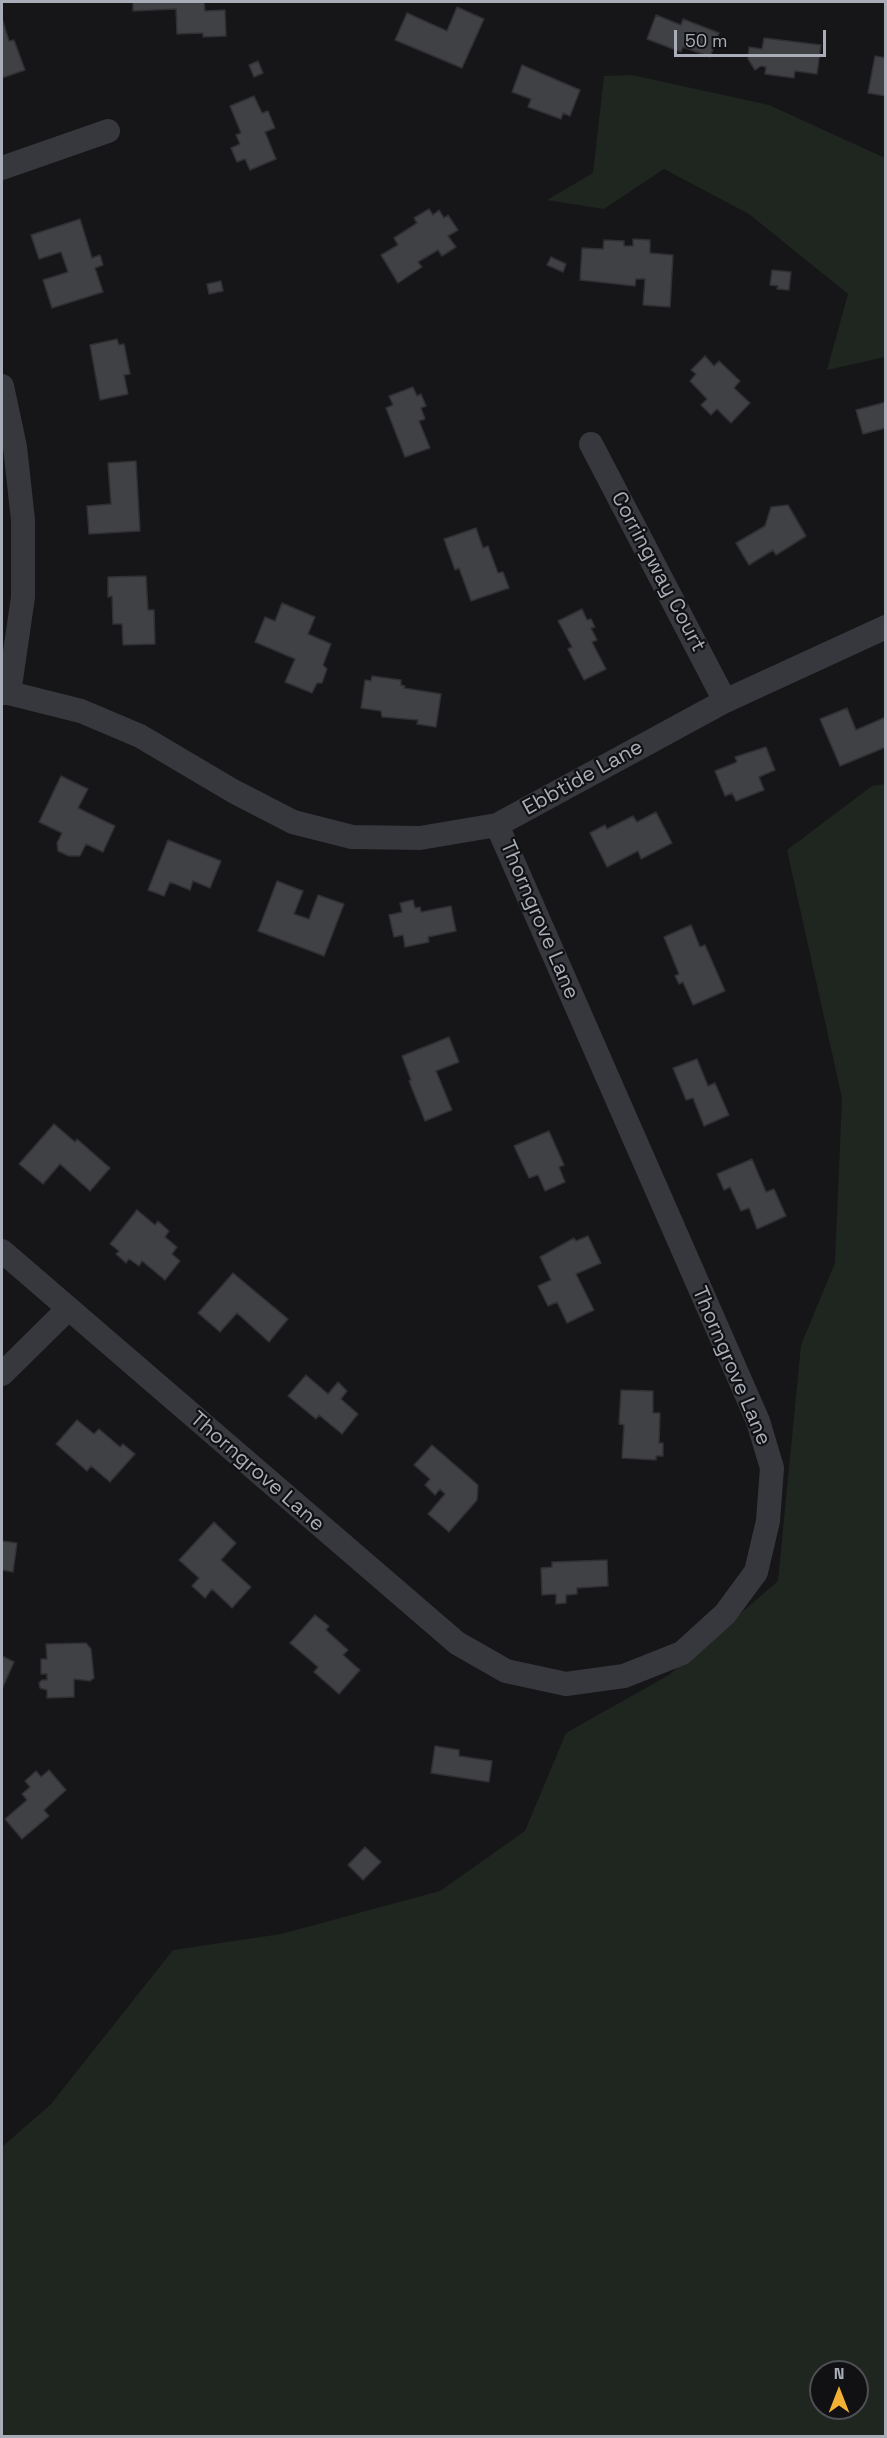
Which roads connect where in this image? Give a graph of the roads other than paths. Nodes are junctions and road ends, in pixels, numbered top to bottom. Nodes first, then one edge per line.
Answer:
1 (108, 131) dead end
2 (2, 168) edge
3 (2, 386) edge
4 (591, 444) dead end
5 (885, 627) edge
6 (5, 693) edge
7 (725, 700) junction
8 (497, 825) junction
9 (2, 1251) edge
10 (67, 1310) junction
11 (2, 1374) edge

1 - 2 street
3 - 6 street
4 - 7 street, Corringway Court
5 - 7 street, Ebbtide Lane
6 - 8 street, Ebbtide Lane
7 - 8 street, Ebbtide Lane
8 - 10 street, Thorngrove Lane
9 - 10 street, Thorngrove Lane
10 - 11 street

